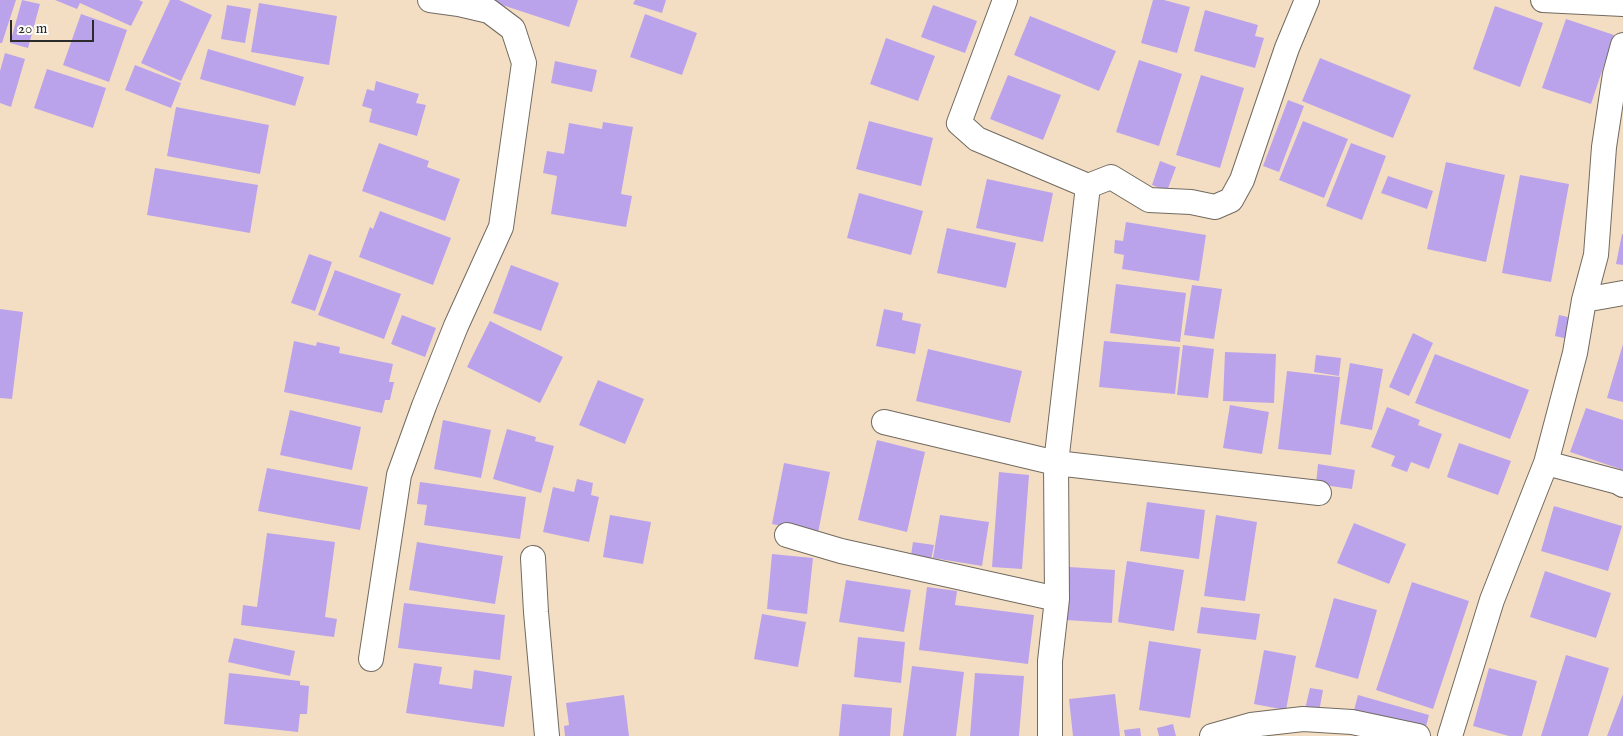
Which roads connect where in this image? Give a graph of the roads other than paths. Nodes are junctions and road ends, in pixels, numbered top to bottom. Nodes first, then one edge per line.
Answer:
1 (430, 0) edge
2 (1005, 0) edge
3 (1308, 0) edge
4 (1543, 0) edge
5 (1623, 4) edge
6 (1623, 45) edge
7 (1088, 186) junction
8 (1623, 293) edge
9 (1584, 300) junction
10 (884, 422) dead end
11 (1546, 462) junction
12 (1056, 463) junction
13 (1623, 485) edge
14 (1319, 493) dead end
15 (787, 536) dead end
16 (532, 558) dead end
17 (1057, 599) junction
18 (371, 659) dead end
19 (547, 736) edge
20 (1050, 736) edge
21 (1212, 736) edge
22 (1418, 736) edge
23 (1450, 736) edge

1 - 18 street
2 - 7 street
3 - 7 street
4 - 5 street
6 - 9 street
7 - 12 street
8 - 9 street
9 - 11 street
10 - 12 street
11 - 13 street
11 - 23 street
12 - 14 street
12 - 17 street
15 - 17 street
16 - 19 street
17 - 20 street
21 - 22 street

